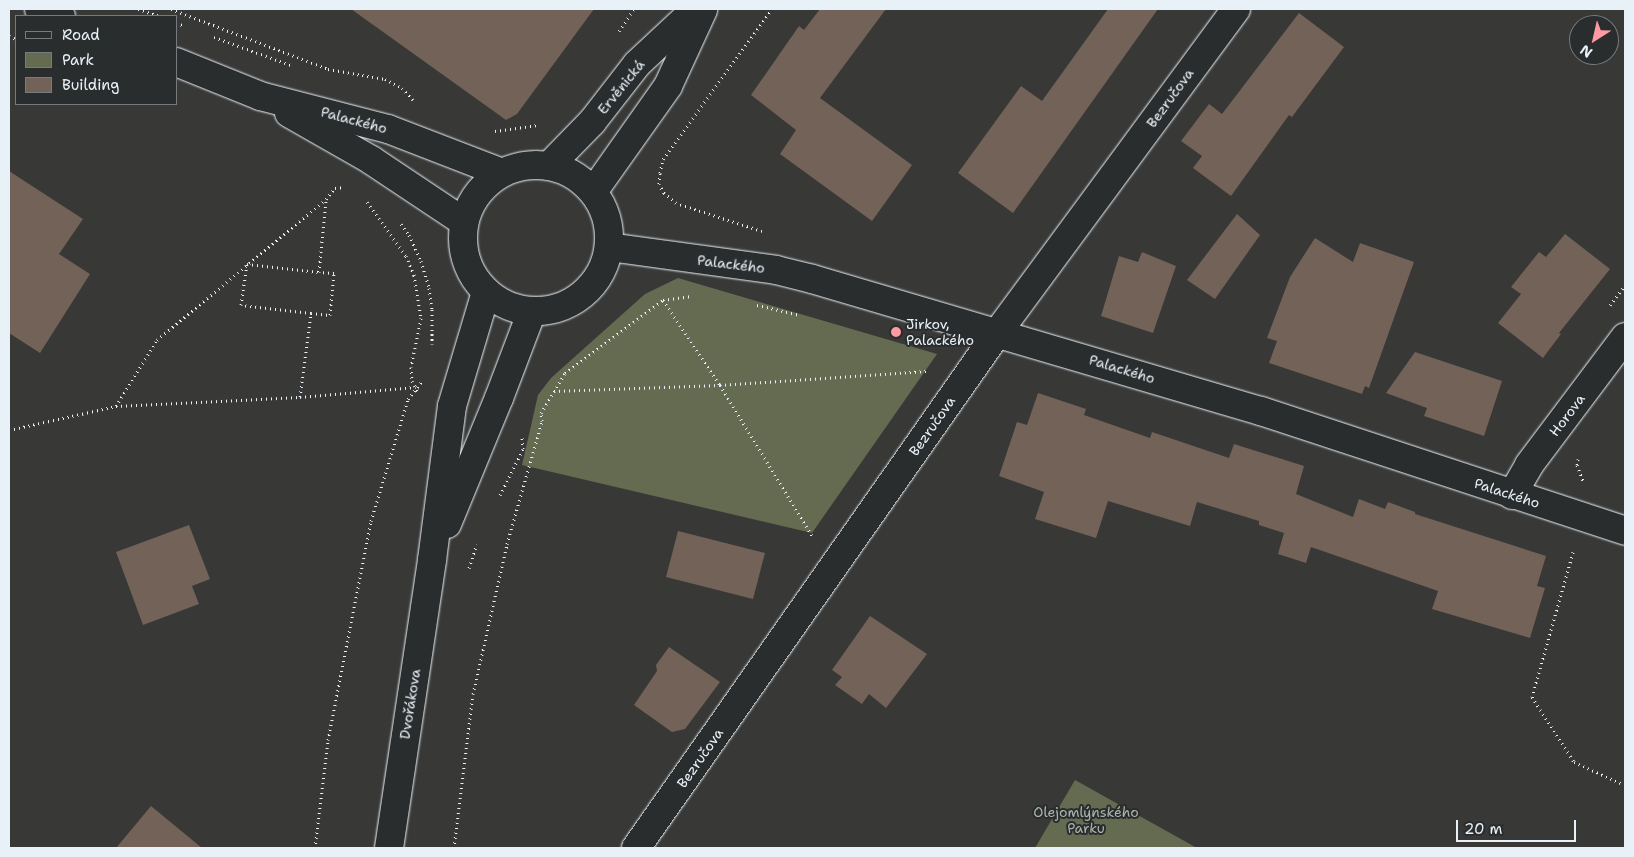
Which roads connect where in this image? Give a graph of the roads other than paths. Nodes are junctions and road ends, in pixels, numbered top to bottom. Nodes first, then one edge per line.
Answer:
1 (39, 9) edge
2 (696, 9) edge
3 (703, 9) edge
4 (1236, 9) edge
5 (59, 15) edge
6 (178, 63) edge
7 (260, 96) junction
8 (549, 166) junction
9 (502, 173) junction
10 (593, 192) junction
11 (464, 222) junction
12 (609, 247) junction
13 (486, 292) junction
14 (532, 311) junction
15 (998, 332) junction
16 (1625, 337) edge
17 (1512, 495) junction
18 (1625, 531) edge
19 (432, 560) junction
20 (389, 848) edge
21 (636, 848) edge

1 - 5 street
2 - 8 street, Ervěnická
3 - 10 street
4 - 15 street, Bezručova
6 - 7 street, Palackého
7 - 9 street, Palackého
7 - 11 street, Palackého
8 - 9 street
8 - 10 street
9 - 11 street
10 - 12 street
11 - 13 street
12 - 14 street
12 - 15 street, Palackého
13 - 14 street
13 - 19 street, Dvořákova
14 - 19 street, Dvořákova
15 - 17 street, Palackého
15 - 21 street, Bezručova
16 - 17 street, Horova
17 - 18 street, Palackého
19 - 20 street, Dvořákova

